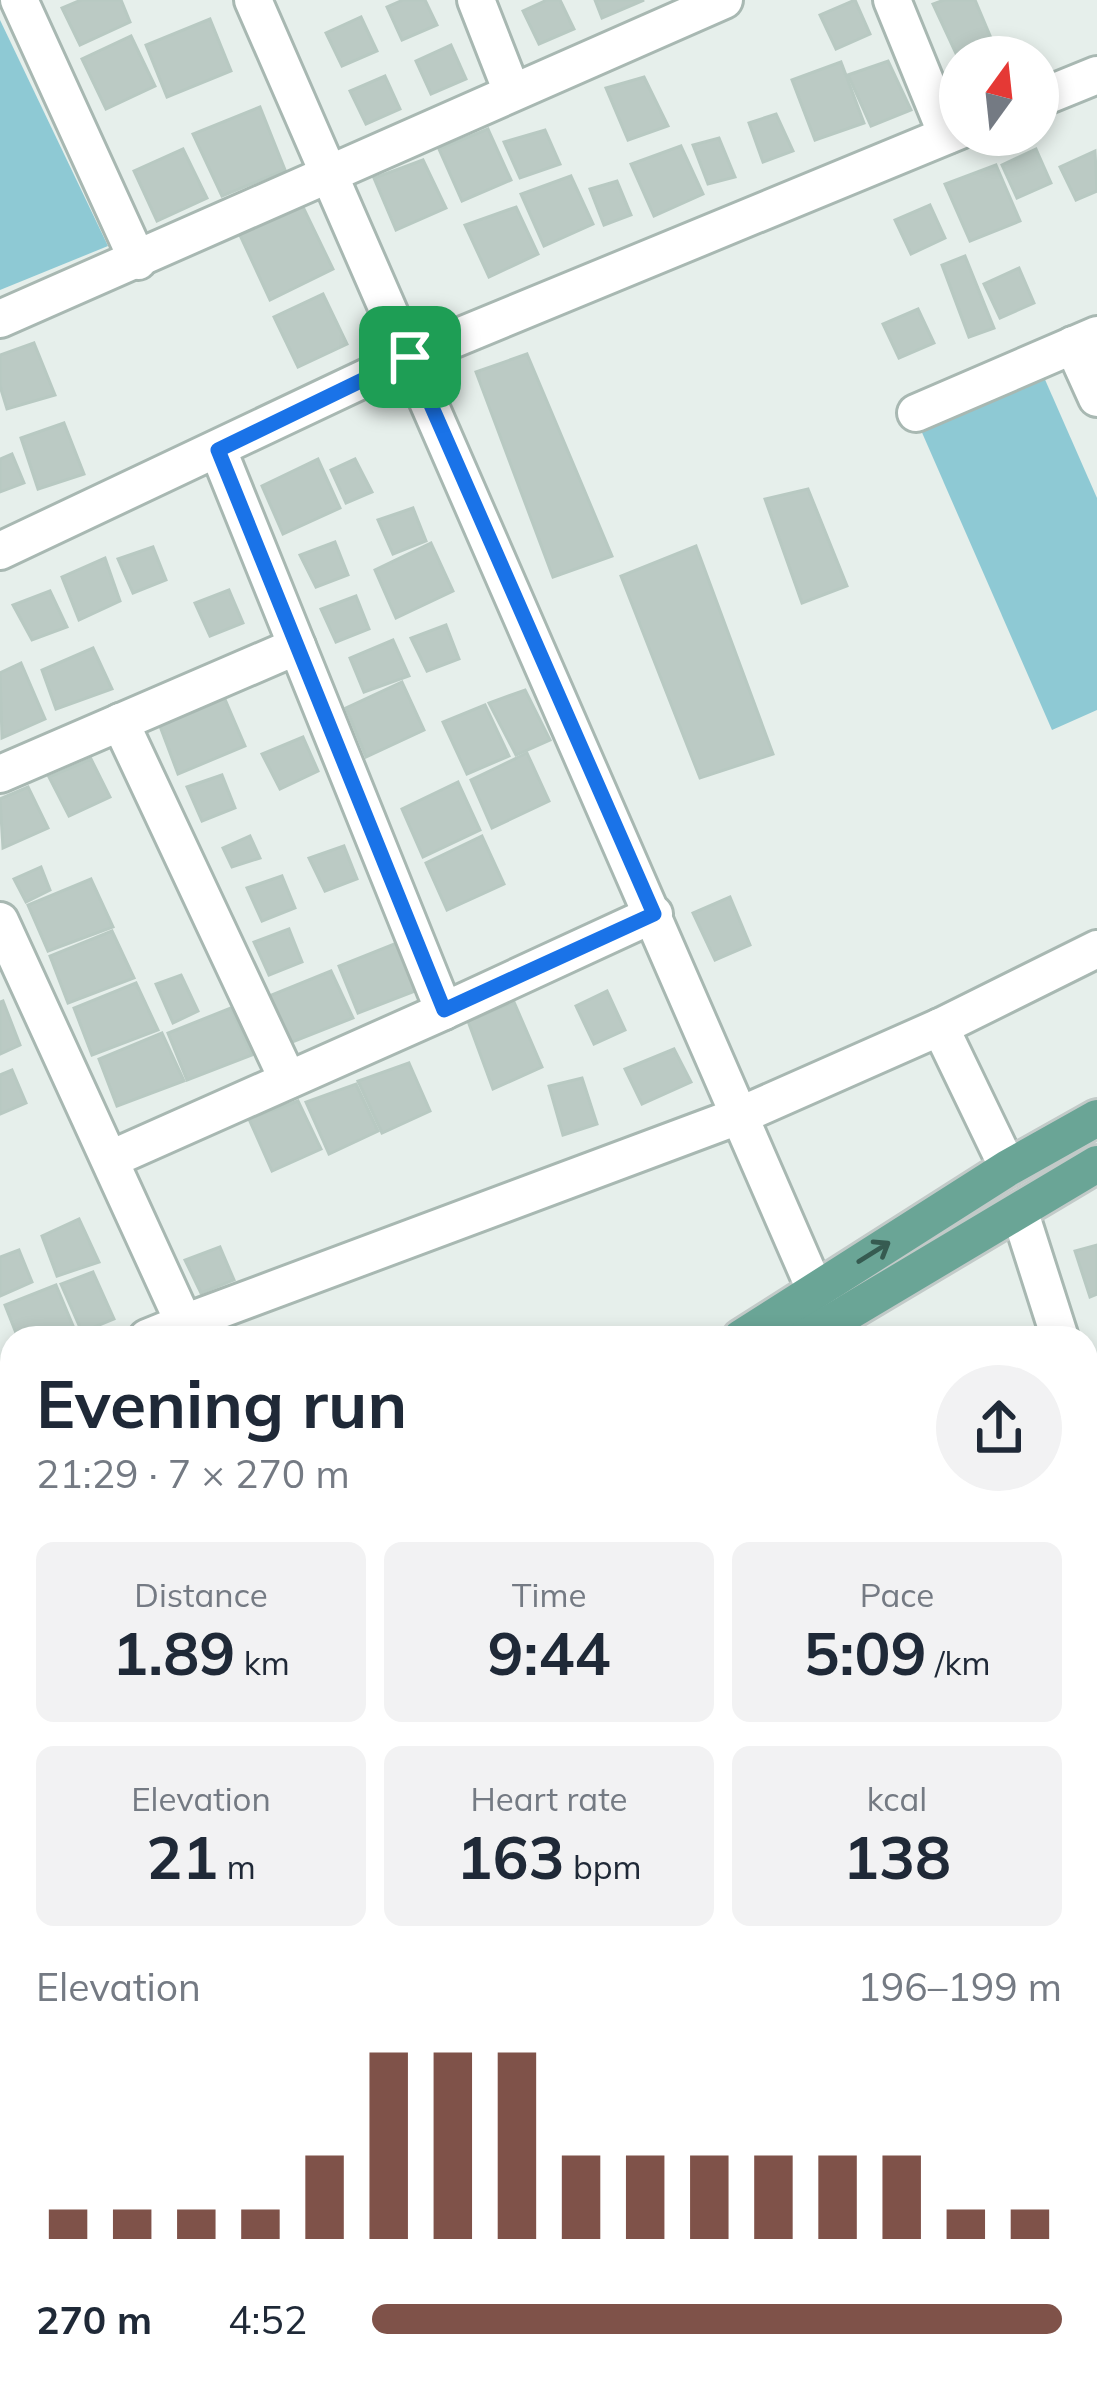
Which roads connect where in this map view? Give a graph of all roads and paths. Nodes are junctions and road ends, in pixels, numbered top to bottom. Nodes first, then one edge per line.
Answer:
1 (19, 0) edge
2 (253, 0) edge
3 (476, 0) edge
4 (724, 0) edge
5 (892, 0) edge
6 (675, 9) edge
7 (1097, 75) edge
8 (1059, 90) edge
9 (512, 92) junction
10 (939, 102) edge
11 (939, 138) edge
12 (331, 176) junction
13 (138, 261) junction
14 (0, 320) edge
15 (1085, 340) edge
16 (410, 357) junction
17 (1097, 398) edge
18 (916, 413) dead end
19 (218, 450) junction
20 (0, 551) edge
21 (297, 646) junction
22 (120, 722) junction
23 (0, 774) edge
24 (654, 914) junction
25 (0, 920) edge
26 (1097, 949) edge
27 (444, 1010) junction
28 (946, 1039) junction
29 (288, 1080) junction
30 (1097, 1118) edge
31 (747, 1131) junction
32 (111, 1159) junction
33 (1097, 1164) edge
34 (1008, 1168) junction
35 (1020, 1213) junction
36 (816, 1288) junction
37 (184, 1323) junction
38 (177, 1326) edge
39 (759, 1326) edge
40 (822, 1326) edge
41 (834, 1326) edge
42 (1056, 1326) edge

1 - 13 street
2 - 12 street
3 - 9 street
4 - 6 street
5 - 10 street
6 - 9 street
7 - 8 street
9 - 12 street
11 - 16 street
12 - 13 street
12 - 16 street
13 - 14 street
15 - 17 street
15 - 18 street
16 - 19 street
16 - 24 street
19 - 20 street
19 - 21 street
21 - 22 street
21 - 27 street
22 - 23 street
22 - 29 street
24 - 27 street
24 - 31 street
25 - 32 street
26 - 28 street
27 - 29 street
28 - 31 street
28 - 34 street
29 - 32 street
30 - 34 main road
31 - 36 street
31 - 37 street
32 - 37 street
33 - 35 main road
36 -> 34 main road
35 - 41 main road
35 - 42 street
36 - 39 main road
36 - 40 street
37 - 38 street

